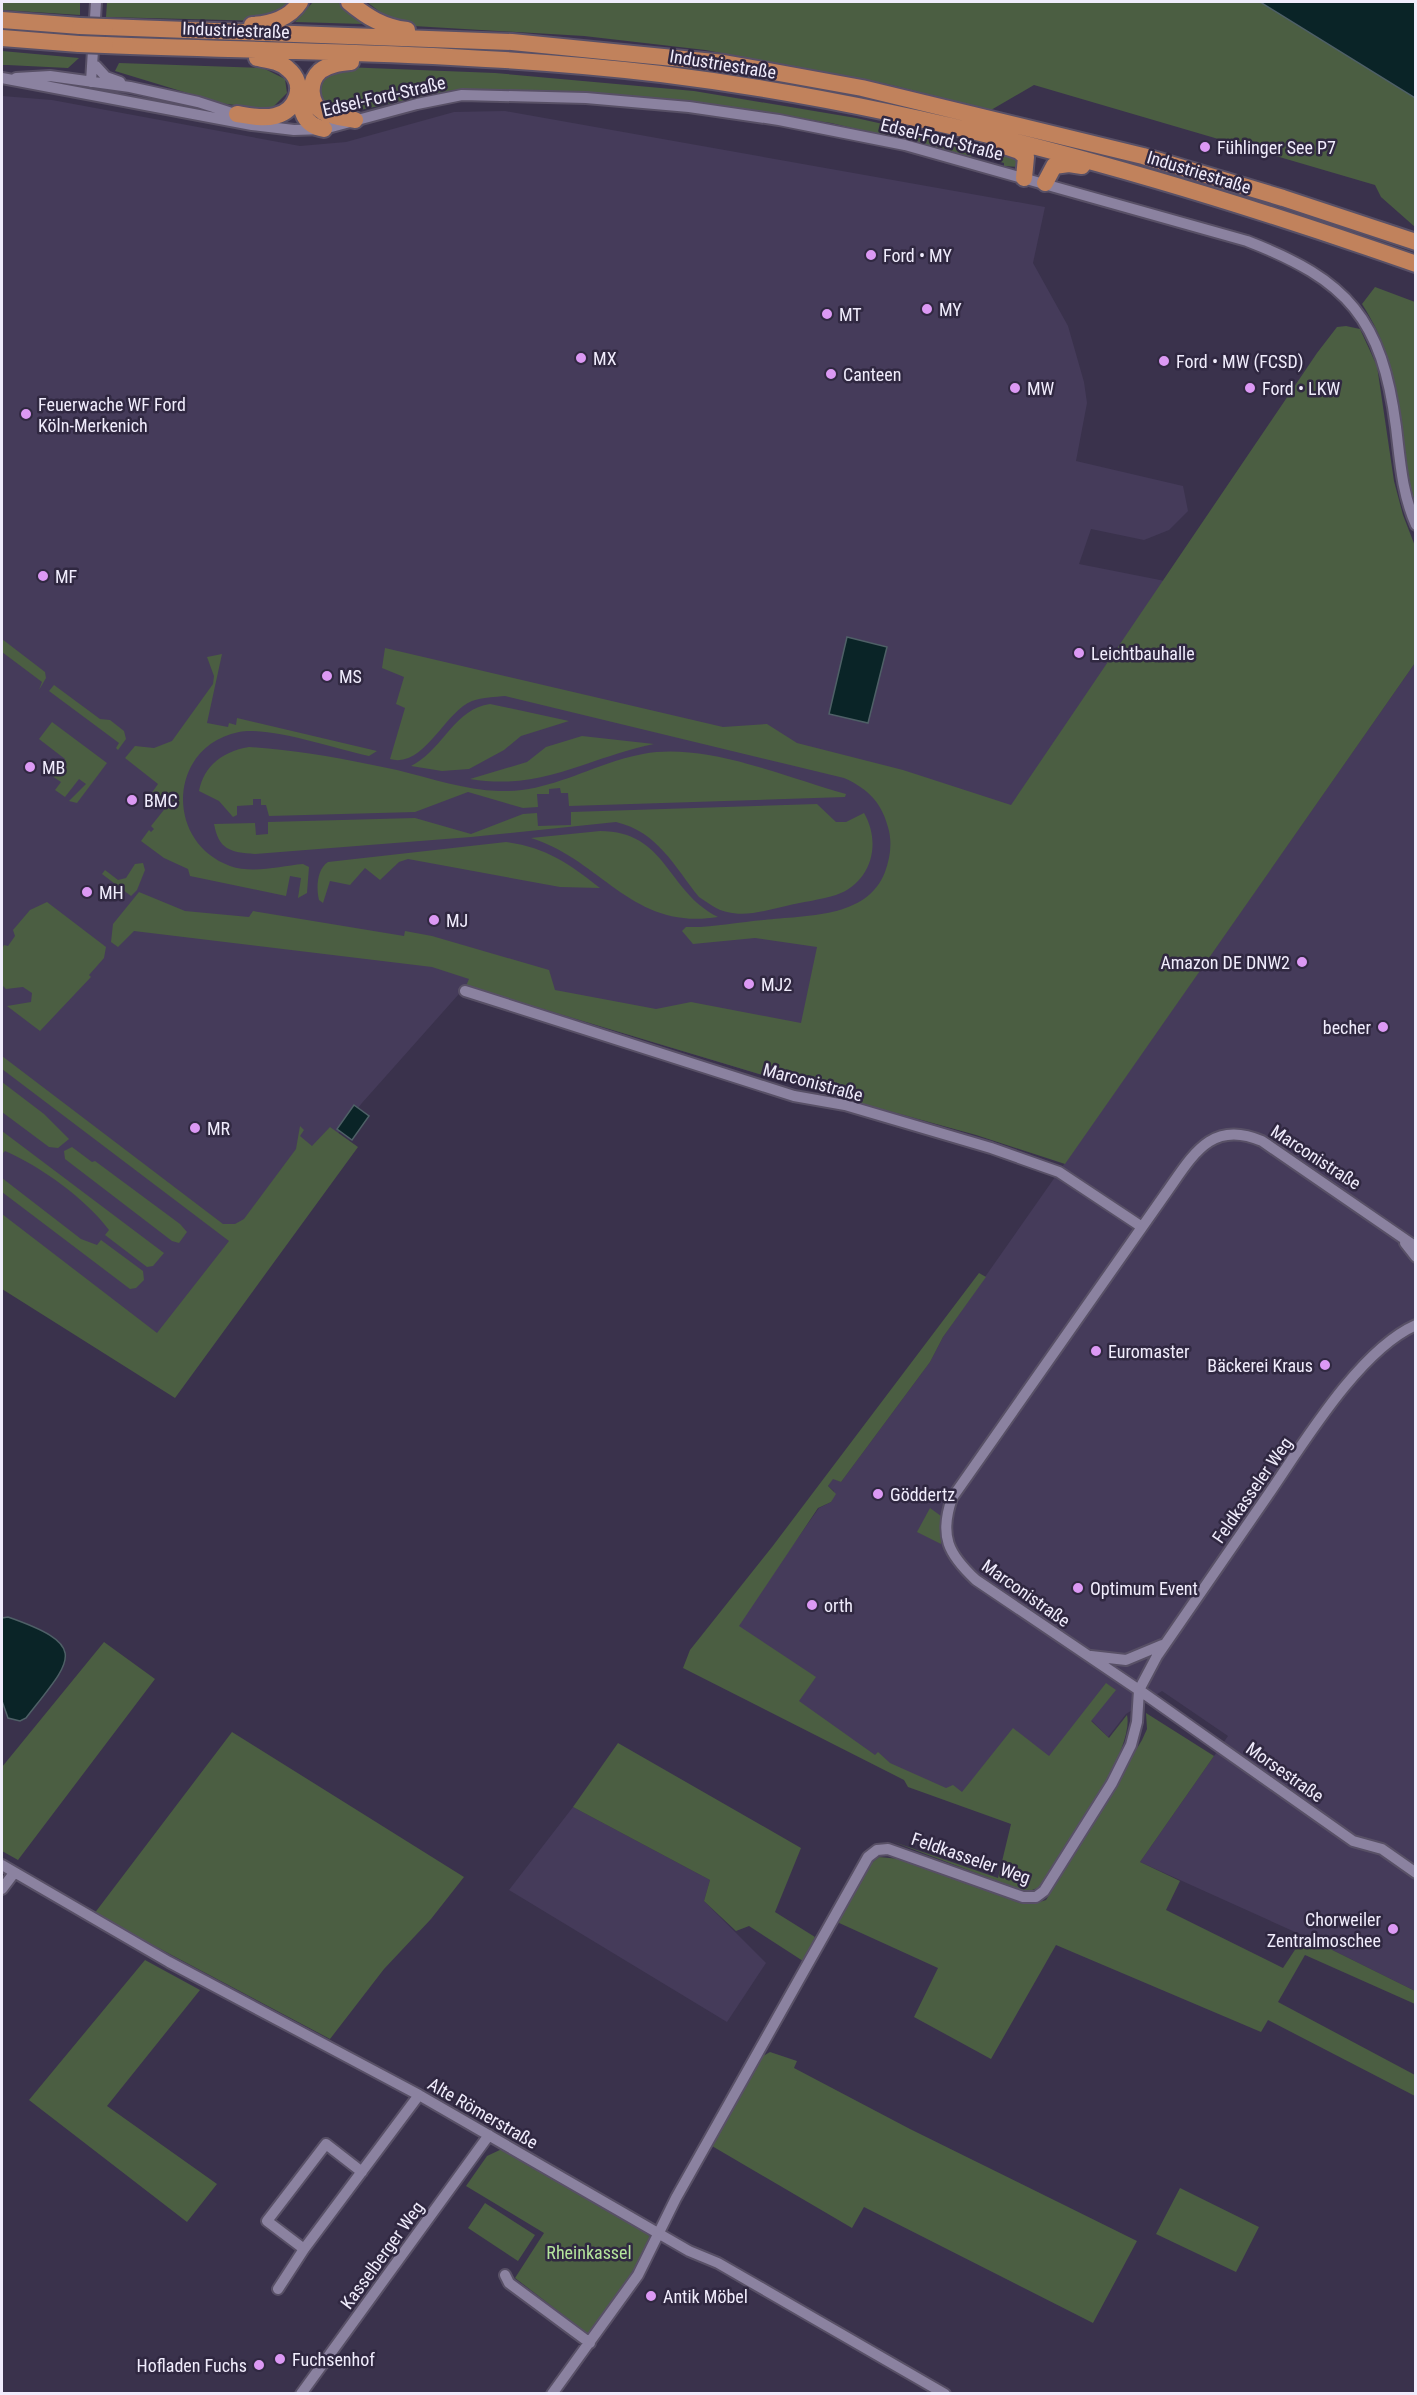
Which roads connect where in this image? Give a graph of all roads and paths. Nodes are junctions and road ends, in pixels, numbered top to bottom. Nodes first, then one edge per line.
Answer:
1 (96, 2) edge
2 (300, 2) edge
3 (349, 2) edge
4 (2, 20) edge
5 (176, 29) junction
6 (2, 38) edge
7 (512, 42) junction
8 (92, 47) junction
9 (212, 49) junction
10 (399, 56) junction
11 (96, 66) junction
12 (63, 77) junction
13 (2, 79) edge
14 (91, 82) junction
15 (130, 87) junction
16 (61, 89) junction
17 (299, 89) junction
18 (109, 97) junction
19 (237, 114) junction
20 (355, 120) junction
21 (269, 127) junction
22 (946, 127) junction
23 (324, 129) junction
24 (1024, 178) junction
25 (1159, 179) junction
26 (1045, 183) junction
27 (1416, 242) edge
28 (1416, 264) edge
29 (1416, 525) edge
30 (465, 991) dead end
31 (1142, 1227) junction
32 (1400, 1235) junction
33 (1416, 1247) edge
34 (1416, 1257) edge
35 (1416, 1325) edge
36 (1165, 1644) junction
37 (1086, 1655) junction
38 (1139, 1690) junction
39 (2, 1866) edge
40 (14, 1873) junction
41 (1416, 1873) edge
42 (2, 1889) edge
43 (419, 2095) junction
44 (489, 2135) junction
45 (362, 2172) junction
46 (658, 2233) junction
47 (304, 2249) junction
48 (505, 2275) dead end
49 (278, 2289) dead end
50 (590, 2343) junction
51 (554, 2391) edge
52 (301, 2394) edge
53 (566, 2394) edge
54 (945, 2394) edge

1 - 8 street
2 - 5 highway
3 - 7 highway
4 - 5 highway, Industriestraße, bridge
5 - 7 highway, Industriestraße
6 - 8 highway, Industriestraße
7 - 27 highway, Industriestraße
8 - 9 highway, Industriestraße
8 - 11 street
8 - 12 street
8 - 14 street
9 - 10 highway, Industriestraße
9 - 17 highway
10 - 20 highway
10 - 22 highway, Industriestraße
11 - 14 street
11 - 15 street, Edsel-Ford-Straße
12 - 13 street, Edsel-Ford-Straße
12 - 14 street, Edsel-Ford-Straße
13 - 16 street, Edsel-Ford-Straße
14 - 15 street, Edsel-Ford-Straße
14 - 16 street, Edsel-Ford-Straße
14 - 18 street, Edsel-Ford-Straße
15 - 19 street, Edsel-Ford-Straße
16 - 18 street, Edsel-Ford-Straße
17 - 19 highway
17 - 23 highway
18 - 21 street, Edsel-Ford-Straße
19 - 21 street, Edsel-Ford-Straße
20 - 23 street, Edsel-Ford-Straße
20 - 24 street, Edsel-Ford-Straße
21 - 23 street, Edsel-Ford-Straße
22 - 24 highway
22 - 25 highway, Industriestraße
24 - 26 street, Edsel-Ford-Straße
25 - 26 highway
25 - 28 highway, Industriestraße
26 - 29 street, Edsel-Ford-Straße
30 - 31 street, Marconistraße
31 - 32 street, Marconistraße
31 - 37 street, Marconistraße
32 - 33 street, Marconistraße
32 - 34 street, Marconistraße
35 - 36 street, Feldkasseler Weg
36 - 37 street
36 - 38 street, Feldkasseler Weg
37 - 38 street, Marconistraße
38 - 41 street, Morsestraße
38 - 46 street, Feldkasseler Weg
39 - 40 street, Alte Römerstraße
40 - 42 street
40 - 43 street, Alte Römerstraße
43 - 44 street, Alte Römerstraße
43 - 45 street
44 - 46 street, Alte Römerstraße
44 - 52 street, Kasselberger Weg
45 - 47 street
45 - 47 street
46 - 50 street, Feldkasseler Weg
46 - 54 street, Alte Römerstraße
47 - 49 street
48 - 50 street
50 - 51 street, Feldkasseler Weg
51 - 53 street

